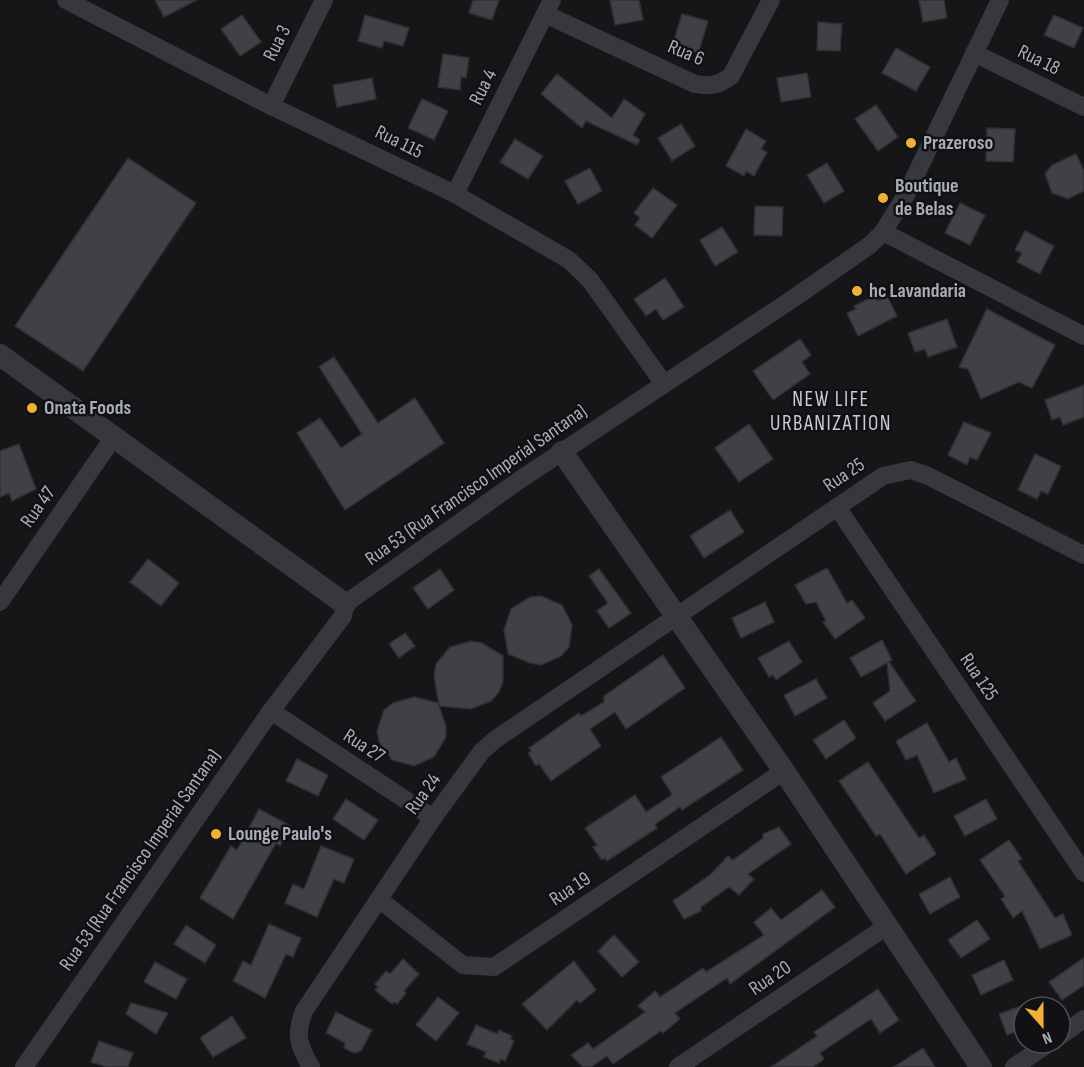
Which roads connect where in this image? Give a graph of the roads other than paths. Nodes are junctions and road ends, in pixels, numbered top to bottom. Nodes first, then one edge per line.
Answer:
1 (66, 0) edge
2 (324, 0) edge
3 (771, 0) edge
4 (1000, 0) edge
5 (95, 6) edge
6 (549, 7) edge
7 (975, 53) junction
8 (271, 106) junction
9 (1084, 107) edge
10 (455, 194) junction
11 (884, 232) junction
12 (1084, 336) edge
13 (0, 355) edge
14 (664, 384) junction
15 (113, 438) junction
16 (562, 452) junction
17 (837, 507) junction
18 (1084, 555) edge
19 (0, 602) edge
20 (345, 604) junction
21 (676, 615) junction
22 (271, 711) junction
23 (784, 771) junction
24 (433, 818) junction
25 (1084, 873) edge
26 (380, 900) junction
27 (887, 926) junction
28 (1032, 1055) edge
29 (24, 1067) edge
30 (311, 1067) edge
31 (678, 1067) edge
32 (981, 1067) edge
33 (1014, 1067) edge

1 - 5 street, Rua 115
2 - 8 street, Rua 3
3 - 6 street, Rua 6
4 - 7 street, Rua 53 (Rua Francisco Imperial Santana)
5 - 8 street, Rua 115
6 - 10 street, Rua 4
7 - 9 street, Rua 18
7 - 11 street, Rua 53 (Rua Francisco Imperial Santana)
8 - 10 street, Rua 115
10 - 14 street, Rua 115
11 - 12 street
11 - 14 street, Rua 53 (Rua Francisco Imperial Santana)
13 - 15 street
14 - 16 street, Rua 53 (Rua Francisco Imperial Santana)
15 - 19 street, Rua 47
15 - 20 street
16 - 20 street, Rua 53 (Rua Francisco Imperial Santana)
16 - 21 street
17 - 18 street, Rua 25
17 - 21 street, Rua 25
17 - 25 street, Rua 125
20 - 22 street, Rua 53 (Rua Francisco Imperial Santana)
21 - 23 street
21 - 24 street, Rua 24
22 - 24 street, Rua 27
22 - 29 street, Rua 53 (Rua Francisco Imperial Santana)
23 - 26 street, Rua 19
23 - 27 street
24 - 26 street, Rua 24
26 - 30 street, Rua 24
27 - 31 street, Rua 20
27 - 32 street
28 - 33 street

